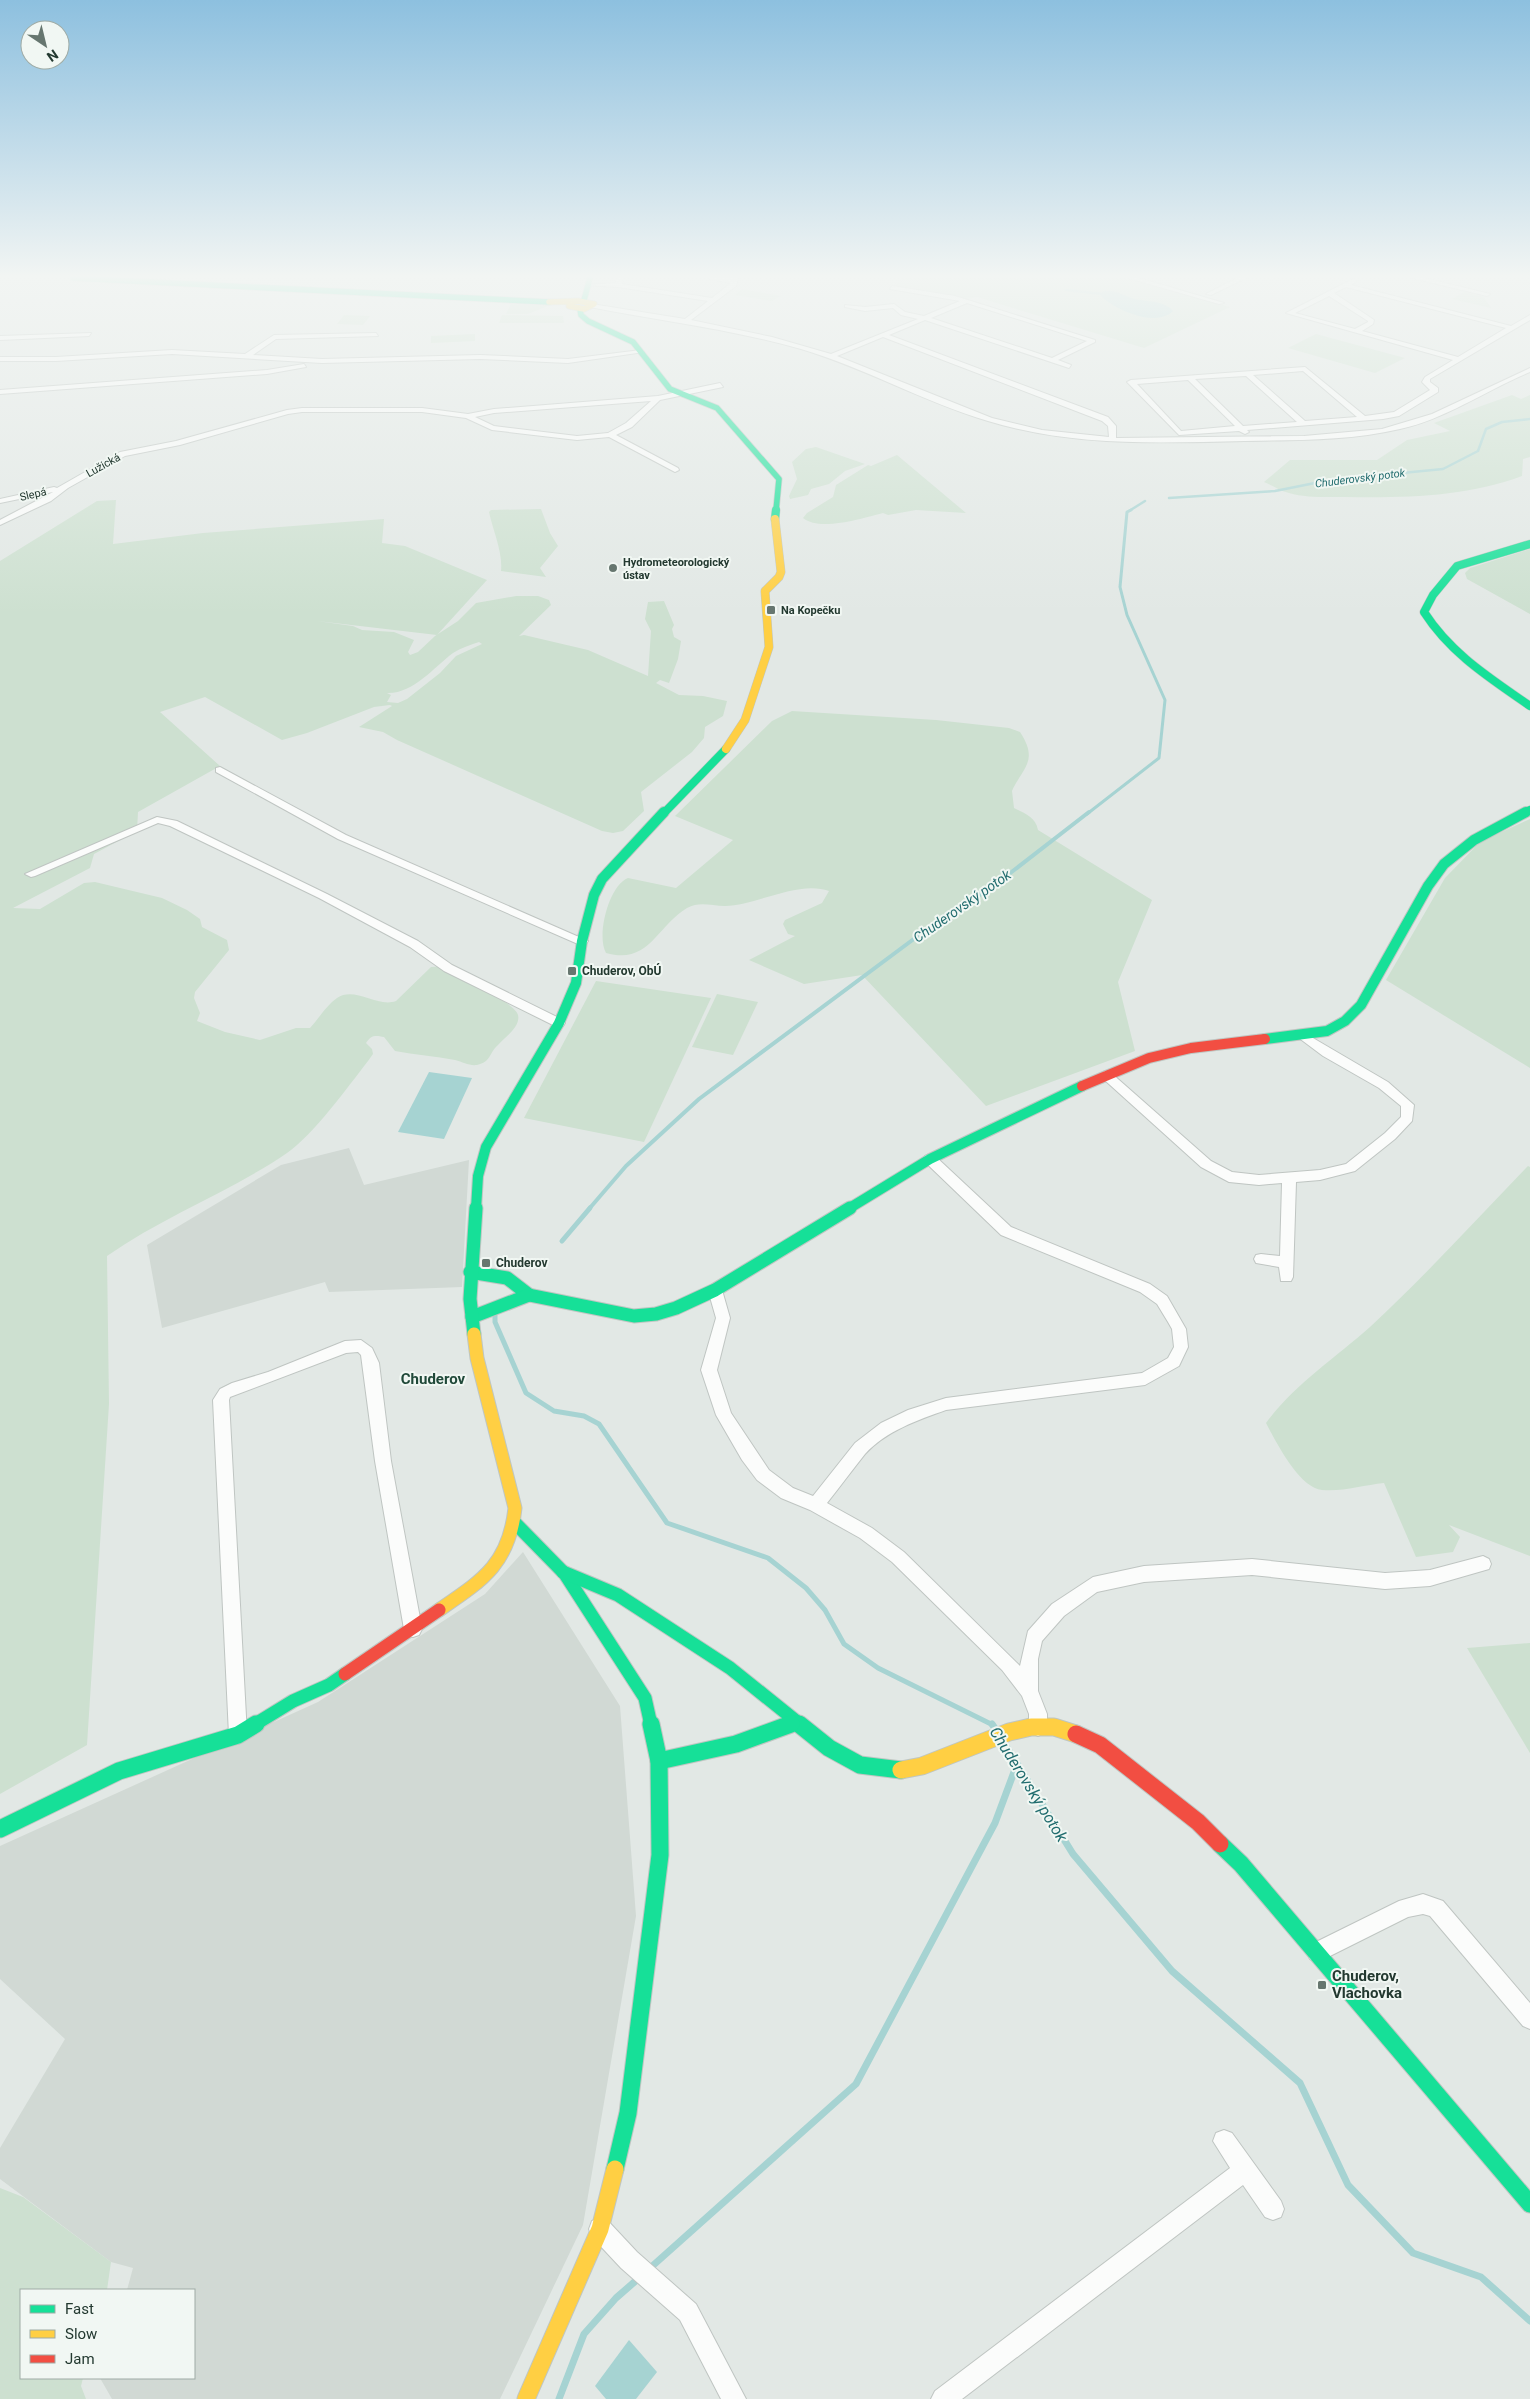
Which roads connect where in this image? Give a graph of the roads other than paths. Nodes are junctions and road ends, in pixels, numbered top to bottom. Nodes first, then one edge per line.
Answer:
1 (27, 390) edge
2 (672, 390) edge
3 (697, 390) edge
4 (915, 390) edge
5 (1028, 390) edge
6 (1138, 390) edge
7 (1202, 390) edge
8 (1266, 390) edge
9 (1330, 390) edge
10 (1435, 390) edge
11 (1485, 390) edge
12 (0, 392) edge
13 (679, 394) junction
14 (658, 398) junction
15 (468, 416) junction
16 (1363, 418) junction
17 (1303, 423) junction
18 (1242, 428) junction
19 (610, 435) junction
20 (1252, 439) junction
21 (1112, 441) junction
22 (675, 470) dead end
23 (65, 486) junction
24 (0, 501) edge
25 (0, 523) edge
26 (1530, 544) edge
27 (1530, 706) edge
28 (220, 770) dead end
29 (1530, 810) edge
30 (30, 874) dead end
31 (582, 941) junction
32 (559, 1023) junction
33 (1301, 1035) junction
34 (1105, 1075) junction
35 (930, 1160) junction
36 (1289, 1178) junction
37 (1261, 1259) dead end
38 (470, 1272) junction
39 (715, 1290) junction
40 (529, 1295) junction
41 (472, 1317) junction
42 (816, 1505) junction
43 (515, 1523) junction
44 (1484, 1564) dead end
45 (563, 1572) junction
46 (413, 1629) junction
47 (1029, 1691) junction
48 (797, 1722) junction
49 (1038, 1727) junction
50 (238, 1735) junction
51 (658, 1761) junction
52 (0, 1829) edge
53 (1317, 1952) junction
54 (1530, 2019) edge
55 (1224, 2141) dead end
56 (1245, 2170) junction
57 (1530, 2204) edge
58 (1273, 2209) dead end
59 (600, 2229) junction
60 (526, 2399) edge
61 (734, 2399) edge
62 (943, 2399) edge

1 - 12 street
2 - 13 street
3 - 13 street, Lužická
4 - 21 street
5 - 21 street
6 - 18 street
7 - 18 street
8 - 17 street
9 - 16 street
10 - 16 street
11 - 20 street
13 - 14 street, Lužická
13 - 31 street
14 - 15 street, Lužická
14 - 19 street
15 - 19 street
15 - 23 street, Lužická
16 - 17 street
17 - 18 street
18 - 20 street
19 - 22 street
20 - 21 street
23 - 24 street, Slepá
23 - 25 street, Lužická
26 - 27 street
28 - 31 street
29 - 33 street
30 - 32 street
31 - 32 street
32 - 38 street
33 - 34 street
33 - 36 street
34 - 35 street
34 - 36 street
35 - 39 street
35 - 42 street
36 - 37 street
38 - 40 street
38 - 41 street
39 - 40 street
39 - 42 street
40 - 41 street
41 - 43 street
42 - 47 street
43 - 45 street
43 - 46 street
44 - 47 street
45 - 48 street
45 - 51 street
46 - 50 street
46 - 50 street
47 - 49 street
48 - 49 street
48 - 51 street
49 - 53 street
50 - 52 street
51 - 59 street
53 - 54 street
53 - 57 street
55 - 56 street
56 - 58 street
56 - 62 street
59 - 60 street
59 - 61 street

